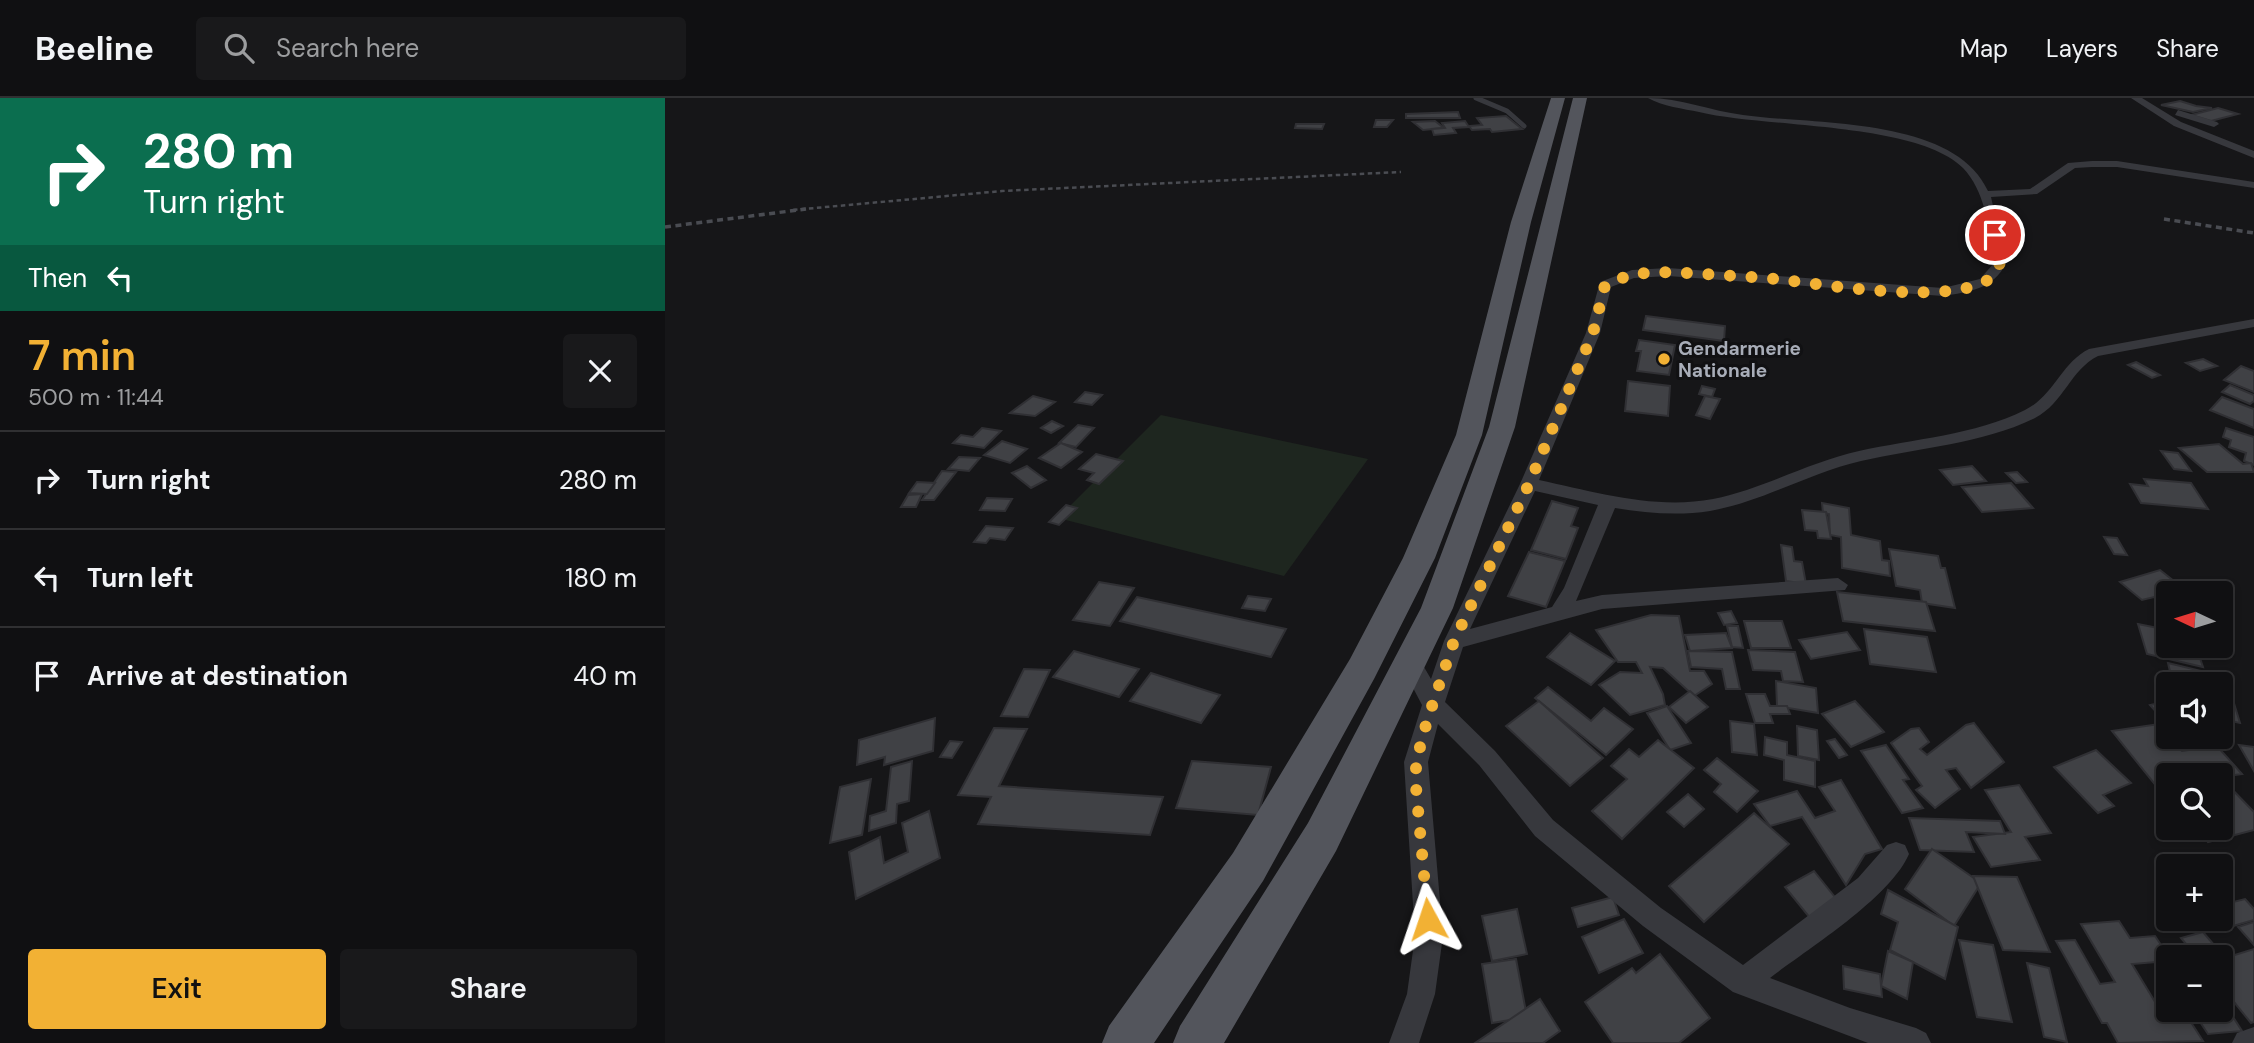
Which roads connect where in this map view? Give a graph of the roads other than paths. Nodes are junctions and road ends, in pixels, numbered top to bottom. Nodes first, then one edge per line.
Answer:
1 (1476, 98) edge
2 (1558, 98) edge
3 (1580, 98) edge
4 (1653, 98) edge
5 (2136, 98) edge
6 (2214, 124) dead end
7 (1524, 126) dead end
8 (2254, 155) edge
9 (2254, 185) edge
10 (1985, 194) junction
11 (2254, 323) edge
12 (1529, 484) junction
13 (1609, 500) junction
14 (1837, 585) dead end
15 (1559, 613) junction
16 (1379, 638) junction
17 (1454, 641) junction
18 (1412, 658) junction
19 (1434, 706) junction
20 (1896, 854) dead end
21 (1743, 982) junction
22 (2254, 1042) edge
23 (1126, 1043) edge
24 (1197, 1043) edge
25 (1404, 1043) edge
26 (1916, 1043) edge
27 (2247, 1043) edge

1 - 7 lane
2 - 16 main road
3 - 18 main road
4 - 10 street
5 - 6 street
5 - 8 street
9 - 10 street
10 - 12 street
11 - 13 street
12 - 13 street
12 - 17 street
13 - 15 street
14 - 15 street
15 - 17 street
16 - 18 main road
16 - 23 main road
17 - 19 street
18 - 19 street
18 - 24 main road
19 - 21 street
19 - 25 street
20 - 21 street
21 - 26 street
22 - 27 street

